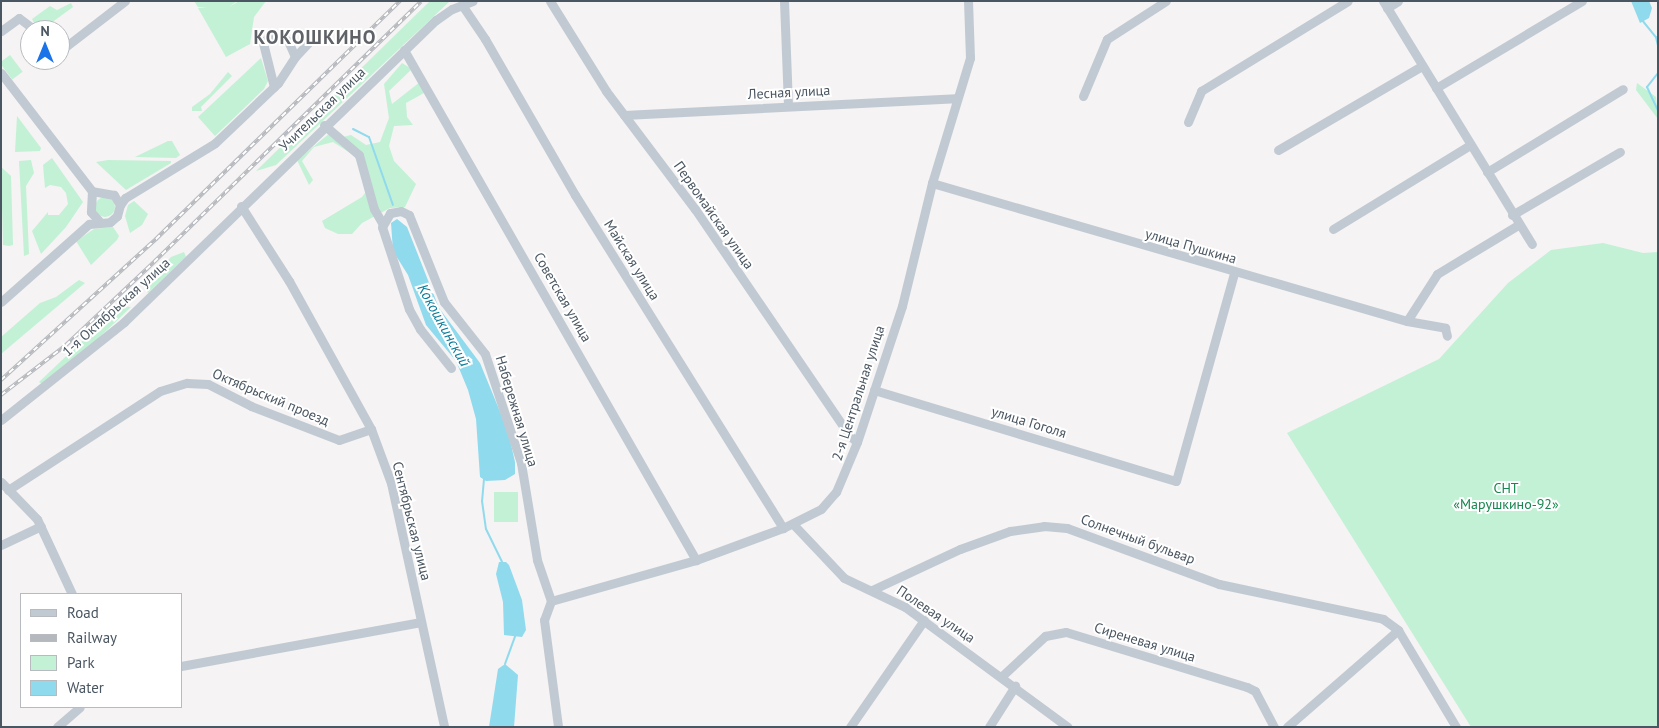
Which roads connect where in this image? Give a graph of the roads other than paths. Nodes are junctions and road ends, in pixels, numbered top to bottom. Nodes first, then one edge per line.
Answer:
1 (125, 1) edge
2 (473, 1) edge
3 (550, 1) edge
4 (784, 1) edge
5 (968, 1) edge
6 (1166, 1) edge
7 (1348, 1) edge
8 (1398, 1) edge
9 (1582, 1) edge
10 (462, 4) junction
11 (1385, 4) edge
12 (22, 20) edge
13 (1, 31) edge
14 (312, 39) dead end
15 (70, 43) edge
16 (404, 50) junction
17 (295, 57) junction
18 (1422, 66) junction
19 (1, 73) edge
20 (274, 87) junction
21 (1436, 88) junction
22 (1623, 89) dead end
23 (1083, 96) dead end
24 (956, 98) junction
25 (788, 105) junction
26 (624, 115) junction
27 (1188, 122) dead end
28 (324, 125) junction
29 (1470, 145) junction
30 (1278, 150) dead end
31 (1620, 152) dead end
32 (1487, 172) junction
33 (932, 184) junction
34 (95, 194) junction
35 (120, 200) junction
36 (241, 206) junction
37 (92, 214) junction
38 (1512, 215) junction
39 (384, 220) junction
40 (99, 221) junction
41 (89, 224) junction
42 (1518, 225) junction
43 (1333, 229) dead end
44 (1532, 244) dead end
45 (1234, 273) junction
46 (1, 302) edge
47 (1407, 322) junction
48 (1446, 332) dead end
49 (451, 368) dead end
50 (874, 390) junction
51 (1, 420) edge
52 (371, 429) junction
53 (857, 442) junction
54 (1, 482) edge
55 (8, 490) junction
56 (793, 524) junction
57 (40, 526) junction
58 (782, 528) junction
59 (1, 545) edge
60 (696, 560) junction
61 (872, 590) junction
62 (72, 593) edge
63 (551, 600) junction
64 (924, 620) junction
65 (421, 622) junction
66 (1398, 630) junction
67 (182, 666) edge
68 (1002, 676) junction
69 (1015, 686) junction
70 (79, 708) edge
71 (57, 727) edge
72 (444, 727) edge
73 (558, 727) edge
74 (850, 727) edge
75 (989, 727) edge
76 (1068, 727) edge
77 (1274, 727) edge
78 (1287, 727) edge
79 (1456, 727) edge

1 - 15 street
2 - 10 street, Учительская улица
3 - 26 street, Первомайская улица
4 - 25 street
5 - 24 street, 2-я Центральная улица
6 - 23 street
7 - 27 street
8 - 11 street
9 - 21 street
10 - 16 street, Учительская улица
10 - 58 street, Майская улица
11 - 18 street
12 - 13 street
14 - 17 street
16 - 28 street, Учительская улица
16 - 60 street, Советская улица
17 - 20 street
17 - 20 street
18 - 21 street
18 - 30 street
19 - 34 street
20 - 35 street
21 - 29 street
22 - 32 street
24 - 25 street, Лесная улица
24 - 33 street, 2-я Центральная улица
25 - 26 street, Лесная улица
26 - 53 street, Первомайская улица
28 - 36 street, Учительская улица
28 - 39 street
29 - 32 street
29 - 43 street
31 - 38 street
32 - 38 street
33 - 45 street, улица Пушкина
33 - 50 street, 2-я Центральная улица
34 - 35 street
34 - 37 street
35 - 40 street
36 - 51 street, 1-я Октябрьская улица
36 - 52 street, Сентябрьская улица
37 - 40 street
37 - 41 street
38 - 42 street
39 - 49 street
39 - 63 street, Набережная улица
40 - 41 street
41 - 46 street
42 - 44 street
42 - 47 street
45 - 47 street, улица Пушкина
45 - 50 street, улица Гоголя
47 - 48 street, улица Пушкина
50 - 53 street, 2-я Центральная улица
52 - 55 street, Октябрьский проезд
52 - 65 street, Сентябрьская улица
53 - 56 street, 2-я Центральная улица
54 - 55 street
55 - 57 street
56 - 58 street, 2-я Центральная улица
56 - 61 street, Полевая улица
57 - 59 street
57 - 62 street
58 - 60 street, 2-я Центральная улица
60 - 63 street, 2-я Центральная улица
61 - 64 street, Полевая улица
61 - 66 street, Солнечный бульвар
63 - 73 street
64 - 68 street, Полевая улица
64 - 74 street
65 - 67 street
65 - 72 street, Сентябрьская улица
66 - 78 street
66 - 79 street
68 - 69 street, Полевая улица
68 - 77 street, Сиреневая улица
69 - 75 street
69 - 76 street, Полевая улица
70 - 71 street

